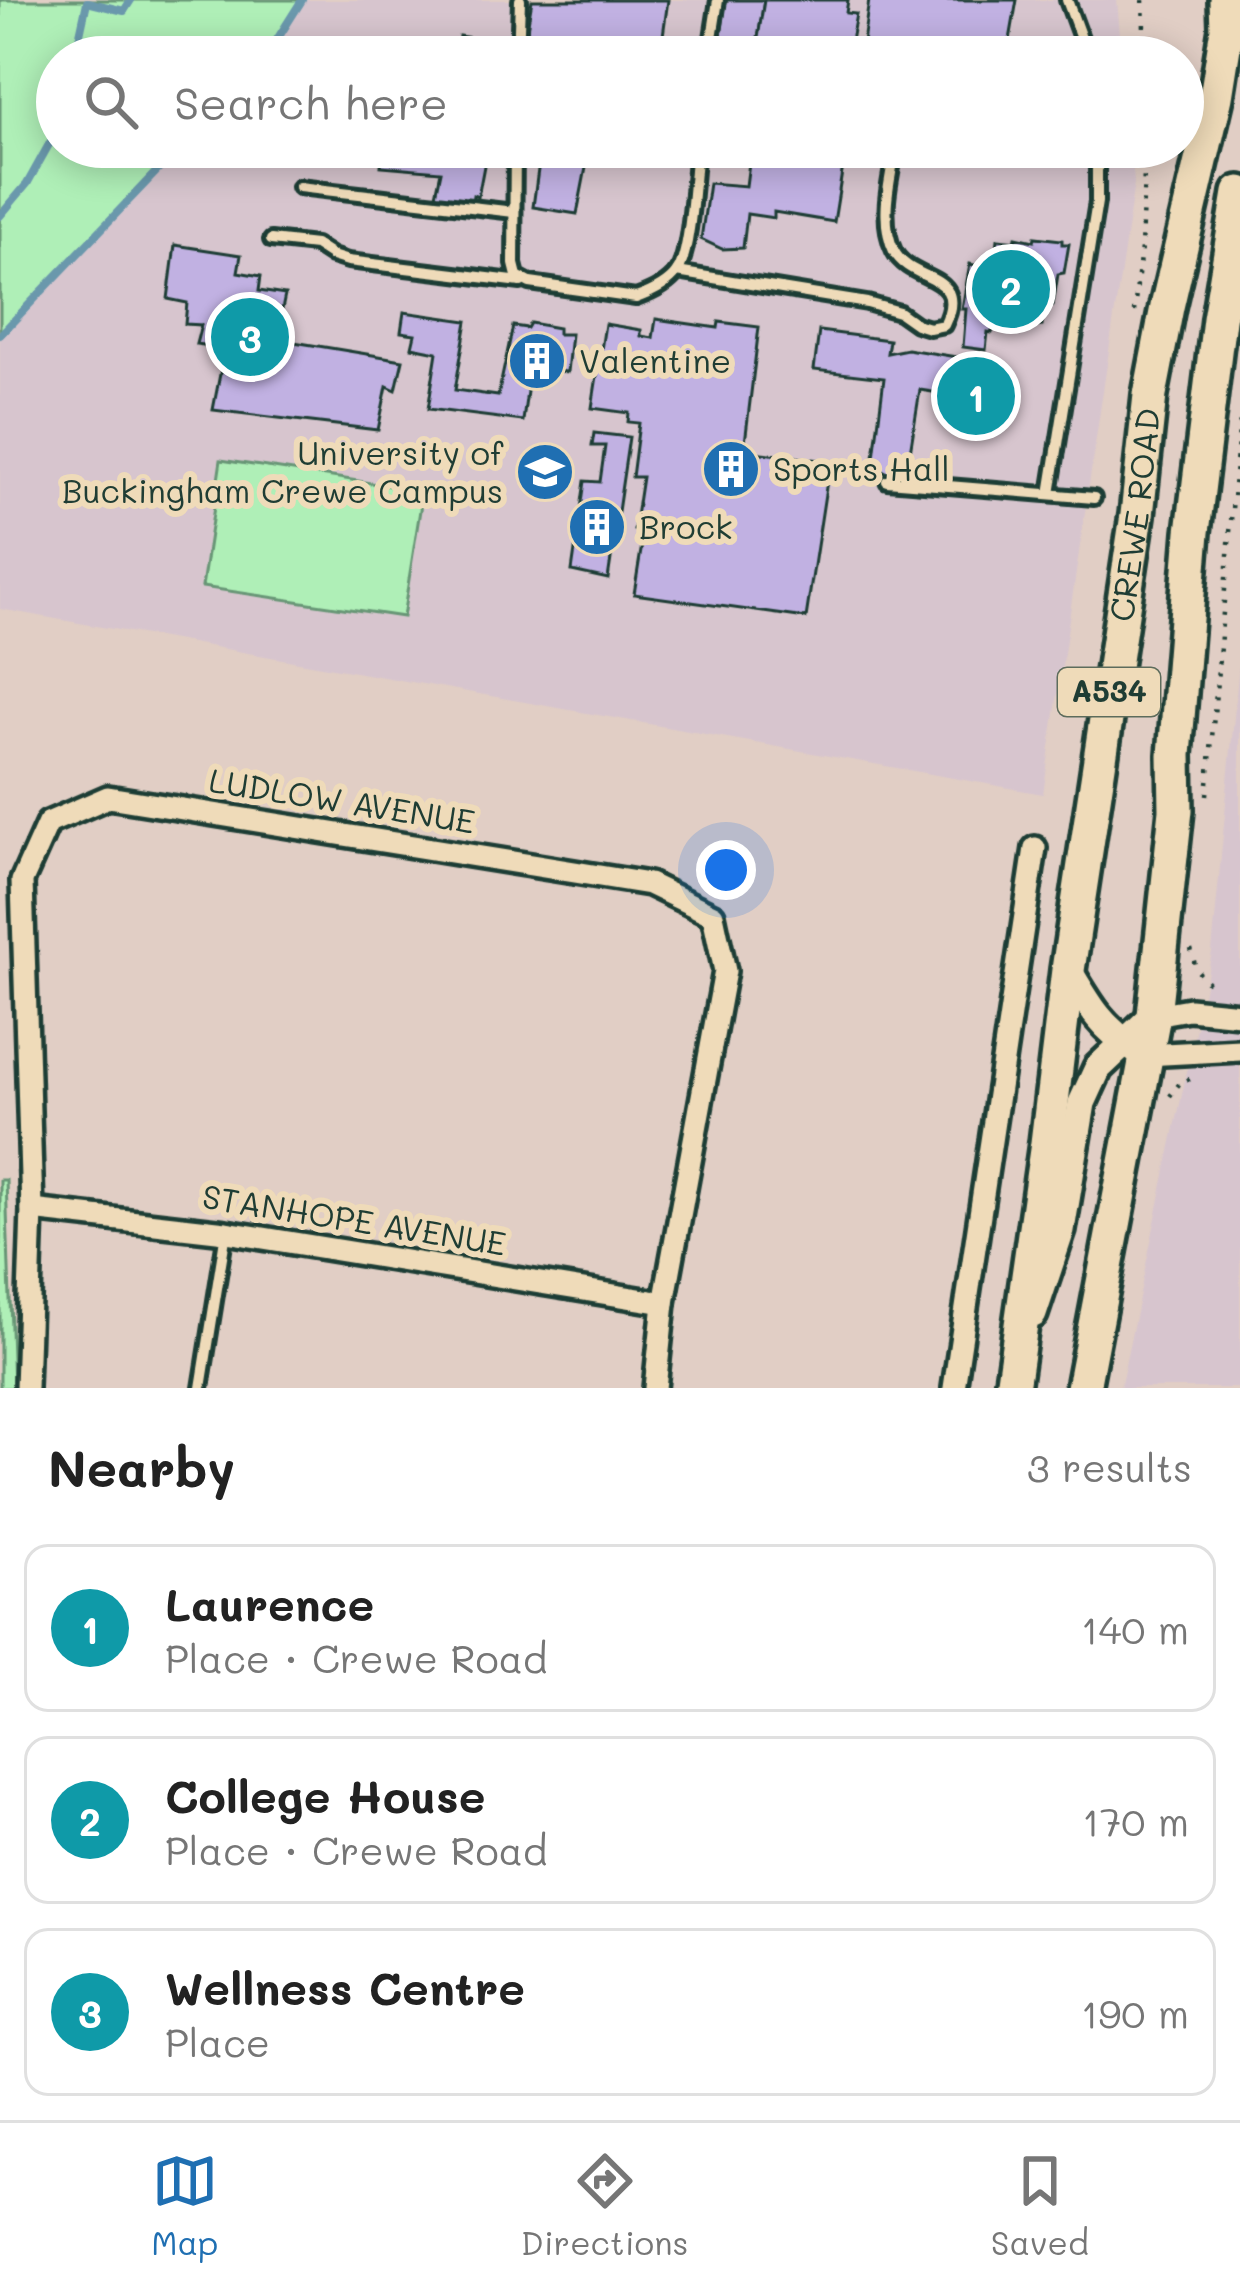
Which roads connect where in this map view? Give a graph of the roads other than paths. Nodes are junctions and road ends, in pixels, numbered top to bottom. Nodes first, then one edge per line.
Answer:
1 (520, 0) edge
2 (718, 0) edge
3 (1067, 0) edge
4 (1226, 0) edge
5 (519, 36) edge
6 (712, 36) edge
7 (1080, 36) edge
8 (1204, 152) edge
9 (515, 168) edge
10 (695, 168) edge
11 (893, 168) edge
12 (1097, 168) edge
13 (1200, 168) edge
14 (299, 187) dead end
15 (1240, 193) edge
16 (514, 212) junction
17 (271, 240) dead end
18 (677, 272) junction
19 (530, 283) junction
20 (887, 481) dead end
21 (1050, 494) junction
22 (1094, 498) dead end
23 (1035, 848) dead end
24 (1068, 970) junction
25 (1240, 1014) edge
26 (1154, 1015) junction
27 (1135, 1048) junction
28 (1240, 1050) edge
29 (32, 1210) junction
30 (226, 1232) junction
31 (664, 1303) junction
32 (1014, 1378) edge
33 (26, 1388) edge
34 (201, 1388) edge
35 (655, 1388) edge
36 (954, 1388) edge
37 (1083, 1388) edge

1 - 5 lane
2 - 6 lane
3 - 7 lane
4 - 8 main road, CREWE ROAD / A534
9 - 16 lane
10 - 18 lane
11 - 18 lane
12 - 21 lane
13 - 24 main road, CREWE ROAD / A534
14 - 16 lane
15 - 26 main road, CREWE ROAD / A534
16 - 19 lane
17 - 19 lane
18 - 19 lane
20 - 21 lane
21 - 22 lane
23 - 36 street
24 - 27 street
24 - 32 main road, CREWE ROAD / A534
25 - 26 street
26 - 27 main road, CREWE ROAD / A534
27 - 28 street
27 - 32 street
27 - 37 main road, CREWE ROAD / A534
29 - 30 street, STANHOPE AVENUE
29 - 31 street, LUDLOW AVENUE
29 - 33 street, LUDLOW AVENUE
30 - 31 street, STANHOPE AVENUE
30 - 34 lane
31 - 35 street, LUDLOW AVENUE

